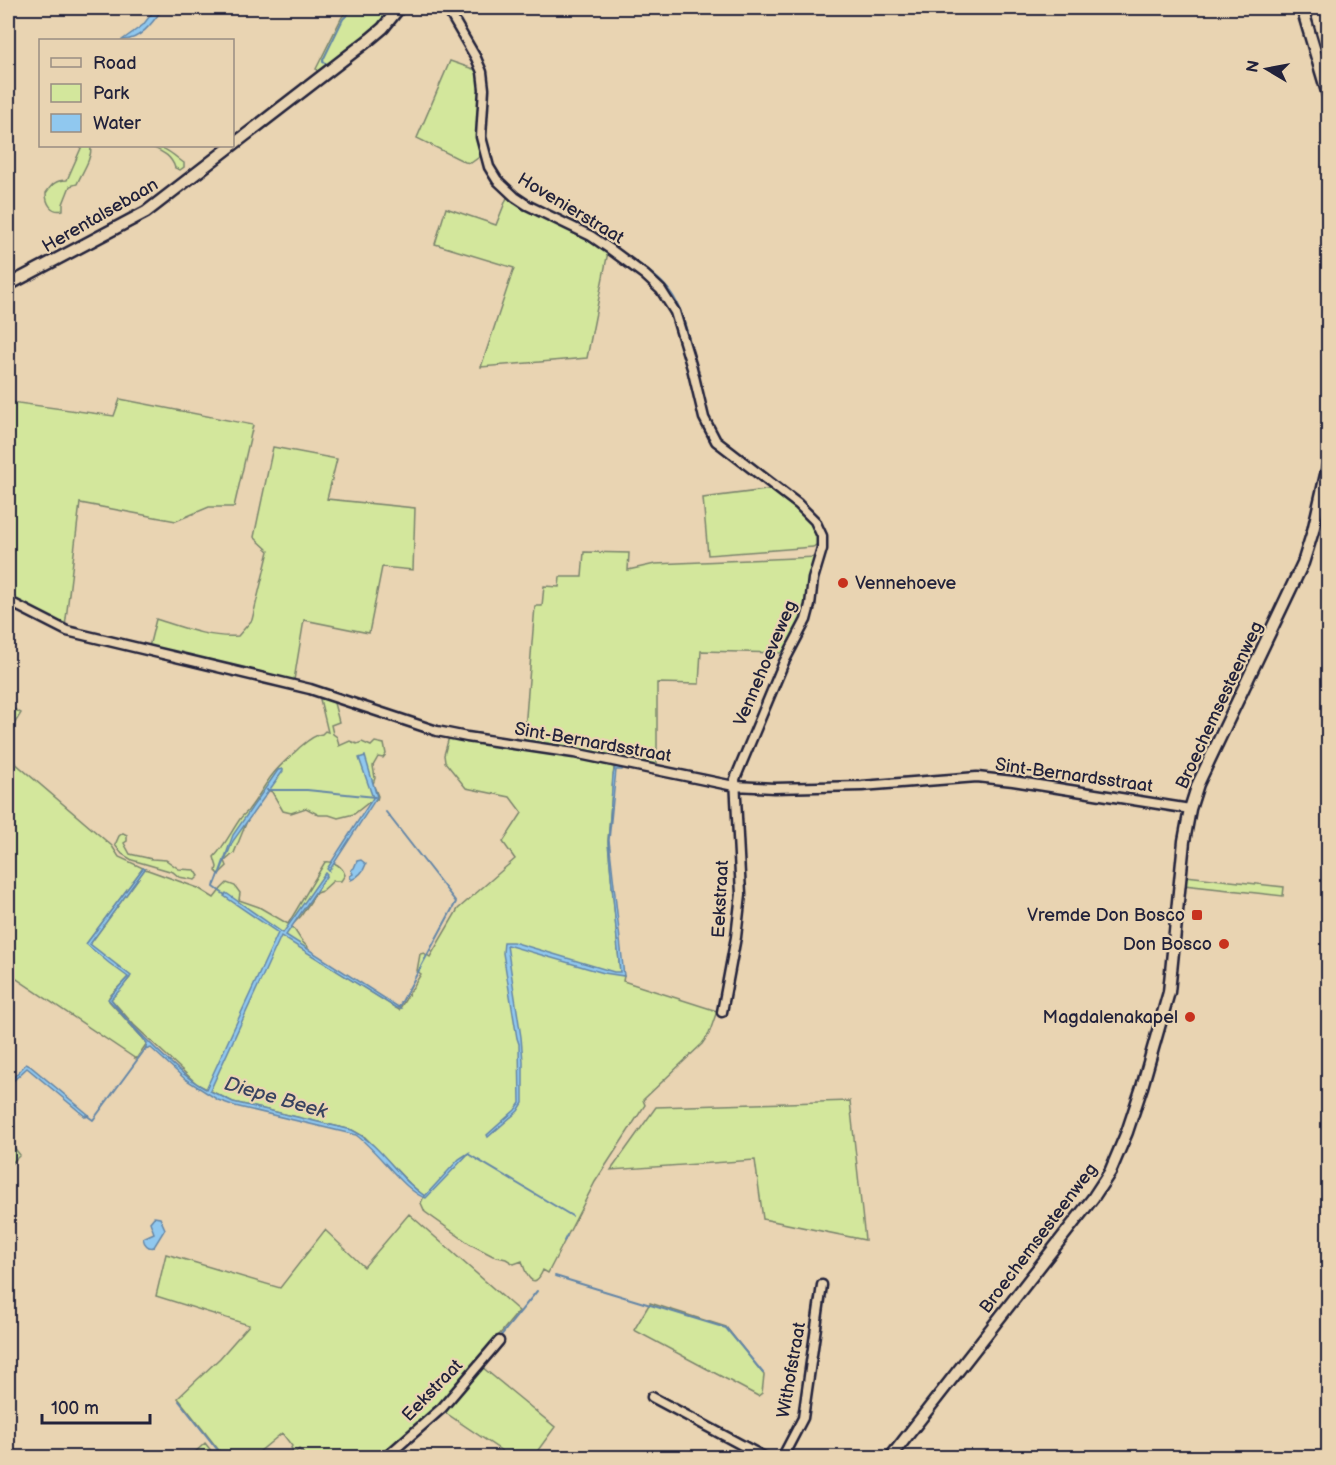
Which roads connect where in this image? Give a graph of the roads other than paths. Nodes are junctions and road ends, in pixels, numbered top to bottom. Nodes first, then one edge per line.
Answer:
1 (399, 8) edge
2 (447, 8) edge
3 (1302, 8) edge
4 (1329, 94) edge
5 (234, 144) edge
6 (230, 147) edge
7 (633, 266) joint
8 (8, 285) edge
9 (1329, 466) edge
10 (8, 601) edge
11 (734, 786) junction
12 (1190, 809) junction
13 (722, 1012) dead end
14 (822, 1285) dead end
15 (499, 1341) dead end
16 (652, 1397) dead end
17 (385, 1458) edge
18 (766, 1458) edge
19 (782, 1458) edge
20 (890, 1458) edge

1 - 5 street, Herentalsebaan
2 - 7 street, Hovenierstraat
3 - 4 street
6 - 8 street, Herentalsebaan
7 - 11 street, Vennehoeveweg
9 - 12 street, Broechemsesteenweg
10 - 11 street, Sint-Bernardsstraat
11 - 12 street, Sint-Bernardsstraat
11 - 13 street, Eekstraat
12 - 20 street, Broechemsesteenweg
14 - 19 street, Withofstraat
15 - 17 street, Eekstraat
16 - 18 street

